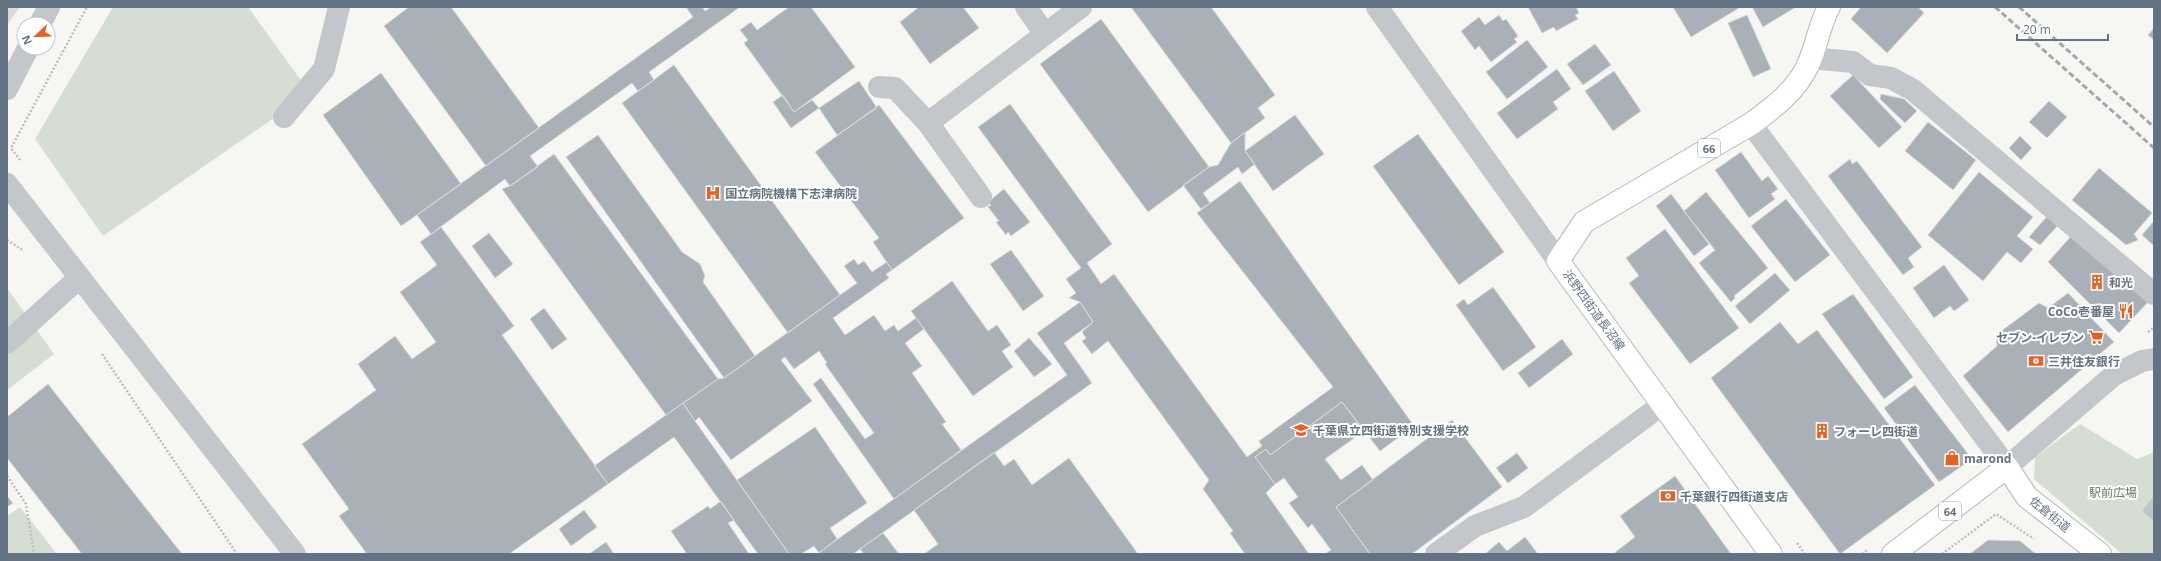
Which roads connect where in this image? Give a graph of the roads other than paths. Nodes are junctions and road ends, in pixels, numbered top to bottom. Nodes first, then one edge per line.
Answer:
1 (49, 7) edge
2 (339, 7) edge
3 (1026, 7) edge
4 (1081, 7) edge
5 (1377, 7) edge
6 (1829, 7) edge
7 (44, 16) edge
8 (1045, 34) junction
9 (24, 56) edge
10 (1810, 58) junction
11 (879, 87) dead end
12 (7, 89) edge
13 (284, 117) dead end
14 (928, 123) junction
15 (1751, 124) junction
16 (7, 184) edge
17 (981, 198) dead end
18 (1558, 261) junction
19 (79, 278) junction
20 (2154, 294) edge
21 (7, 343) edge
22 (2154, 359) edge
23 (1663, 404) junction
24 (2007, 467) junction
25 (295, 554) edge
26 (1436, 554) edge
27 (1771, 554) edge
28 (1893, 554) edge
29 (2100, 554) edge

1 - 7 street
2 - 13 street
3 - 8 street
4 - 8 street
5 - 18 street
6 - 10 main road, 浜野四街道長沼線 / 66
8 - 14 street
9 - 12 street
10 - 15 main road, 浜野四街道長沼線 / 66
10 - 20 street
11 - 14 street
14 - 17 street
15 - 18 main road, 浜野四街道長沼線 / 66
15 - 24 street
16 - 19 street
18 - 23 main road, 浜野四街道長沼線
19 - 21 street
19 - 25 street
22 - 24 street
23 - 26 street
23 - 27 main road, 浜野四街道長沼線
24 - 28 main road, 64
24 - 29 main road, 佐倉街道

